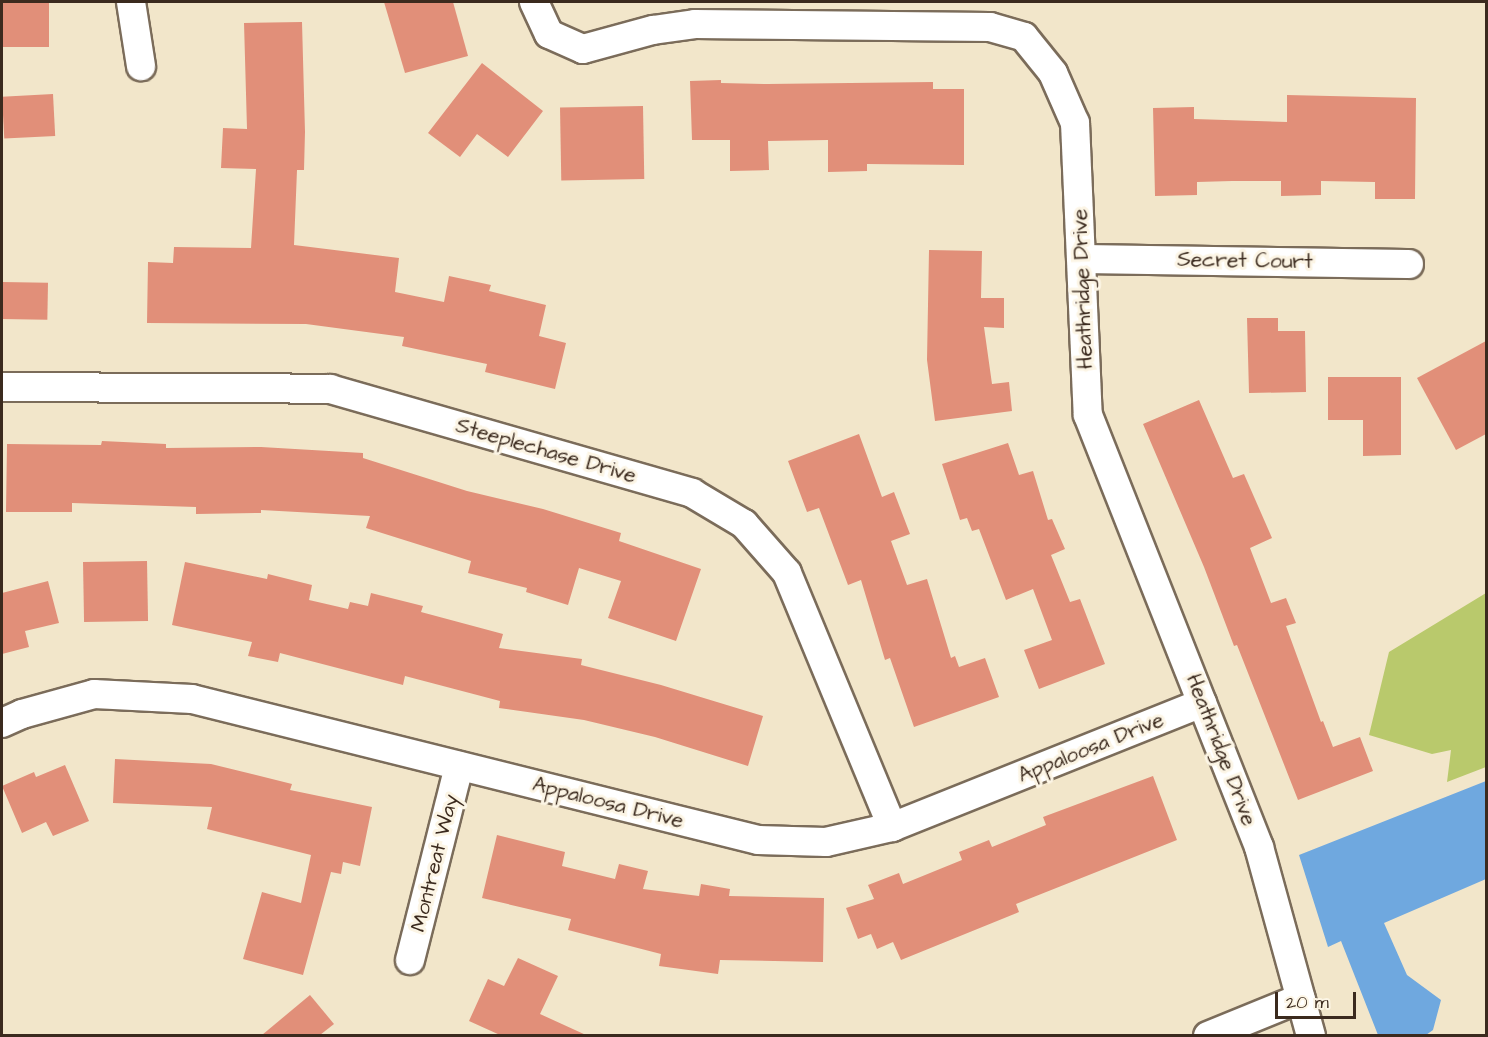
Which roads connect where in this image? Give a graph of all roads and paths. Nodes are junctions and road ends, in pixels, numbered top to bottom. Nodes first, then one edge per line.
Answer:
1 (130, 2) edge
2 (534, 2) edge
3 (141, 66) dead end
4 (1082, 259) junction
5 (1409, 264) dead end
6 (2, 387) edge
7 (1202, 703) junction
8 (2, 723) edge
9 (459, 766) junction
10 (892, 827) junction
11 (410, 960) dead end
12 (1301, 998) junction
13 (1208, 1035) edge
14 (1311, 1035) edge

1 - 3 street
2 - 4 street, Heathridge Drive
4 - 5 street, Secret Court
4 - 7 street, Heathridge Drive
6 - 10 street, Steeplechase Drive
7 - 10 street, Appaloosa Drive
7 - 12 street, Heathridge Drive
8 - 9 street, Appaloosa Drive
9 - 10 street, Appaloosa Drive
9 - 11 street, Montreat Way
12 - 13 street
12 - 14 street, Heathridge Drive

